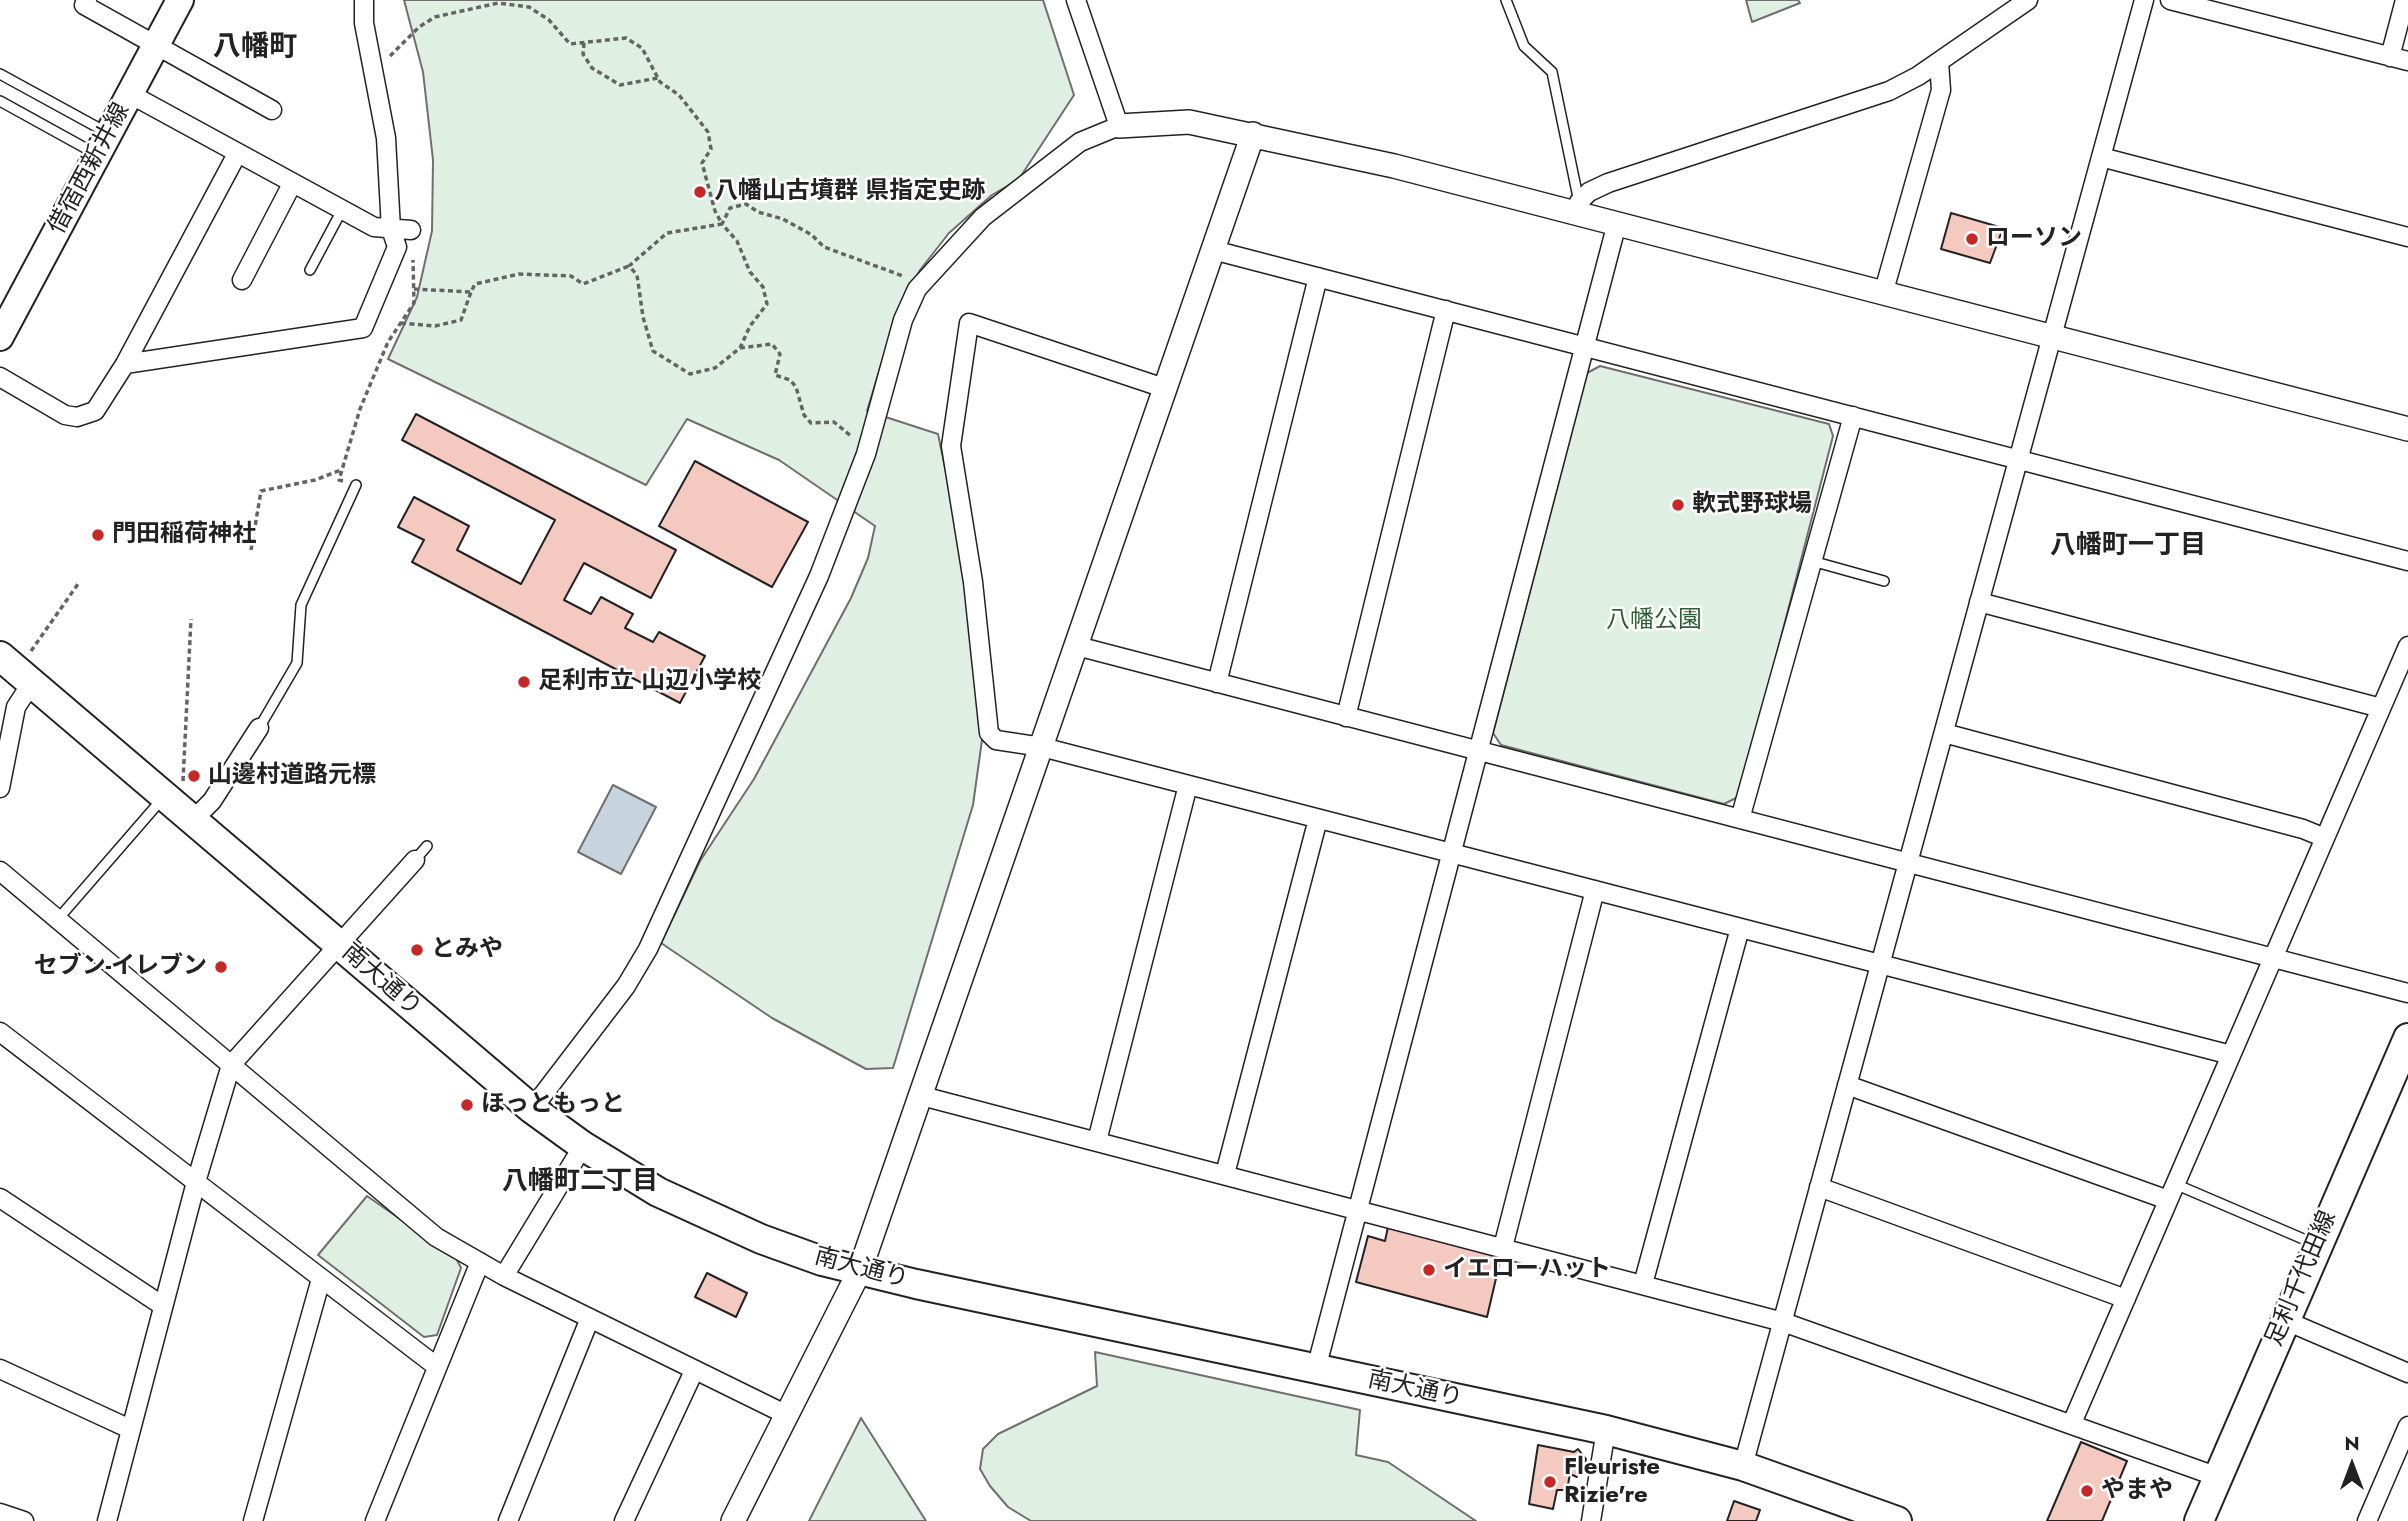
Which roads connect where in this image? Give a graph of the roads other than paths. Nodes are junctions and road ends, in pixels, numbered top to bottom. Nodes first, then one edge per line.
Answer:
1 (87, 0) edge
2 (180, 0) edge
3 (364, 0) edge
4 (1076, 0) edge
5 (1506, 0) edge
6 (2028, 0) edge
7 (2144, 0) edge
8 (2170, 0) edge
9 (2405, 0) edge
10 (155, 46) junction
11 (2390, 57) junction
12 (2408, 61) edge
13 (1939, 62) junction
14 (0, 74) edge
15 (131, 94) junction
16 (0, 101) edge
17 (272, 110) dead end
18 (1119, 126) junction
19 (1253, 134) junction
20 (103, 145) junction
21 (237, 154) junction
22 (2101, 157) junction
23 (292, 184) junction
24 (1577, 208) junction
25 (342, 210) junction
26 (1617, 223) junction
27 (391, 229) junction
28 (411, 230) road end
29 (2408, 237) edge
30 (1213, 250) junction
31 (310, 270) dead end
32 (1318, 277) junction
33 (242, 280) dead end
34 (1884, 294) junction
35 (1446, 310) junction
36 (2, 328) edge
37 (2052, 337) junction
38 (1584, 346) junction
39 (125, 364) junction
40 (0, 377) edge
41 (1167, 389) junction
42 (1853, 416) junction
43 (2408, 429) edge
44 (2018, 460) junction
45 (356, 485) road end
46 (1812, 561) junction
47 (2408, 561) edge
48 (1884, 581) dead end
49 (1979, 602) junction
50 (1077, 646) junction
51 (2408, 646) edge
52 (0, 656) edge
53 (1217, 683) junction
54 (31, 684) junction
55 (2381, 708) junction
56 (1346, 717) junction
57 (5, 726) edge
58 (259, 728) joint
59 (1944, 733) junction
60 (1042, 747) junction
61 (1478, 751) junction
62 (1188, 785) junction
63 (0, 788) edge
64 (174, 790) junction
65 (1318, 819) junction
66 (1740, 819) junction
67 (193, 820) junction
68 (2325, 838) junction
69 (427, 846) dead end
70 (1452, 853) junction
71 (415, 860) joint
72 (1908, 863) junction
73 (0, 872) edge
74 (1595, 890) junction
75 (58, 919) junction
76 (1740, 928) junction
77 (339, 945) junction
78 (2273, 957) junction
79 (1881, 964) junction
80 (2408, 993) edge
81 (0, 1032) edge
82 (2408, 1038) edge
83 (2231, 1055) junction
84 (230, 1065) junction
85 (1847, 1085) junction
86 (922, 1096) junction
87 (532, 1109) junction
88 (1097, 1141) junction
89 (583, 1146) junction
90 (1226, 1174) junction
91 (196, 1182) junction
92 (1819, 1187) junction
93 (2172, 1192) junction
94 (0, 1198) edge
95 (1359, 1208) junction
96 (2317, 1245) junction
97 (1503, 1247) junction
98 (480, 1262) junction
99 (860, 1270) junction
100 (504, 1276) junction
101 (321, 1279) junction
102 (1643, 1284) junction
103 (2126, 1299) junction
104 (163, 1306) junction
105 (590, 1318) junction
106 (2284, 1320) junction
107 (1783, 1322) junction
108 (436, 1366) junction
109 (1316, 1368) junction
110 (0, 1369) edge
111 (694, 1371) junction
112 (2408, 1373) edge
113 (785, 1414) junction
114 (2072, 1423) junction
115 (2408, 1426) edge
116 (130, 1429) junction
117 (1606, 1430) junction
118 (1743, 1466) junction
119 (2218, 1477) junction
120 (0, 1513) edge
121 (24, 1521) edge
122 (107, 1521) edge
123 (253, 1521) edge
124 (375, 1521) edge
125 (508, 1521) edge
126 (624, 1521) edge
127 (733, 1521) edge
128 (1591, 1521) edge
129 (1897, 1521) edge
130 (2199, 1521) edge
131 (2367, 1521) edge

1 - 10 street
2 - 10 main road, 借宿西新井線
3 - 27 street
4 - 18 street
5 - 24 lane
6 - 13 street
7 - 22 street
8 - 11 street
9 - 11 street
10 - 15 main road, 借宿西新井線
10 - 17 street
11 - 12 street
13 - 24 street
13 - 34 street
14 - 20 lane
15 - 20 main road, 借宿西新井線
15 - 21 street
16 - 20 lane
18 - 19 street
18 - 87 street
19 - 24 street
19 - 30 street
20 - 36 main road, 借宿西新井線
21 - 23 street
21 - 39 street
22 - 29 street
22 - 37 street
23 - 25 street
23 - 33 street
24 - 26 street
25 - 27 street
25 - 31 lane
26 - 34 street
26 - 38 street
27 - 28 street
27 - 39 street
30 - 32 street
30 - 41 street
32 - 35 street
32 - 53 street
34 - 37 street
35 - 38 street
35 - 56 street
37 - 43 street
37 - 44 street
38 - 42 street
38 - 61 street
39 - 40 street
41 - 50 street
41 - 60 street
42 - 44 street
42 - 46 street
44 - 47 street
44 - 49 street
45 - 58 lane
46 - 48 lane
46 - 66 street
49 - 55 street
49 - 59 street
50 - 53 street
50 - 60 street
51 - 55 street
52 - 54 main road, 南大通り
53 - 56 street
54 - 57 street
54 - 64 main road, 南大通り
55 - 68 street
56 - 61 street
57 - 63 street
58 - 67 street
59 - 68 street
59 - 72 street
60 - 62 street
60 - 86 street
61 - 66 street
61 - 70 street
62 - 65 street
62 - 88 street
64 - 67 main road, 南大通り
64 - 75 lane
65 - 70 street
65 - 90 street
66 - 72 street
67 - 77 main road, 南大通り
68 - 78 street
69 - 71 lane
70 - 74 street
70 - 95 street
71 - 77 street
72 - 78 street
72 - 79 street
73 - 75 street
74 - 76 street
74 - 97 street
75 - 84 street
76 - 79 street
76 - 102 street
77 - 84 street
77 - 87 main road, 南大通り
78 - 80 street
78 - 83 street
79 - 83 street
79 - 85 street
81 - 91 street
82 - 96 main road, 足利千代田線
83 - 93 street
84 - 91 street
84 - 98 street
85 - 92 street
85 - 93 street
86 - 88 street
86 - 99 street
87 - 89 main road, 南大通り
88 - 90 street
89 - 99 main road, 南大通り
89 - 100 street
90 - 95 street
91 - 101 street
91 - 104 street
92 - 103 street
92 - 107 street
93 - 96 lane
93 - 103 street
94 - 104 street
95 - 97 street
95 - 109 street
96 - 106 main road, 足利千代田線
97 - 102 street
98 - 100 street
98 - 108 street
99 - 109 main road, 南大通り
99 - 113 street
100 - 105 street
101 - 108 street
101 - 123 street
102 - 107 street
103 - 114 street
104 - 116 street
105 - 111 street
105 - 125 street
106 - 112 street
106 - 119 main road, 足利千代田線
107 - 114 street
107 - 118 street
108 - 124 street
109 - 117 main road, 南大通り
110 - 116 street
111 - 113 street
111 - 126 street
113 - 127 street
114 - 119 street
115 - 131 street
116 - 122 street
117 - 118 main road, 南大通り
117 - 128 street
118 - 129 main road, 南大通り
119 - 130 main road, 足利千代田線
120 - 121 street

